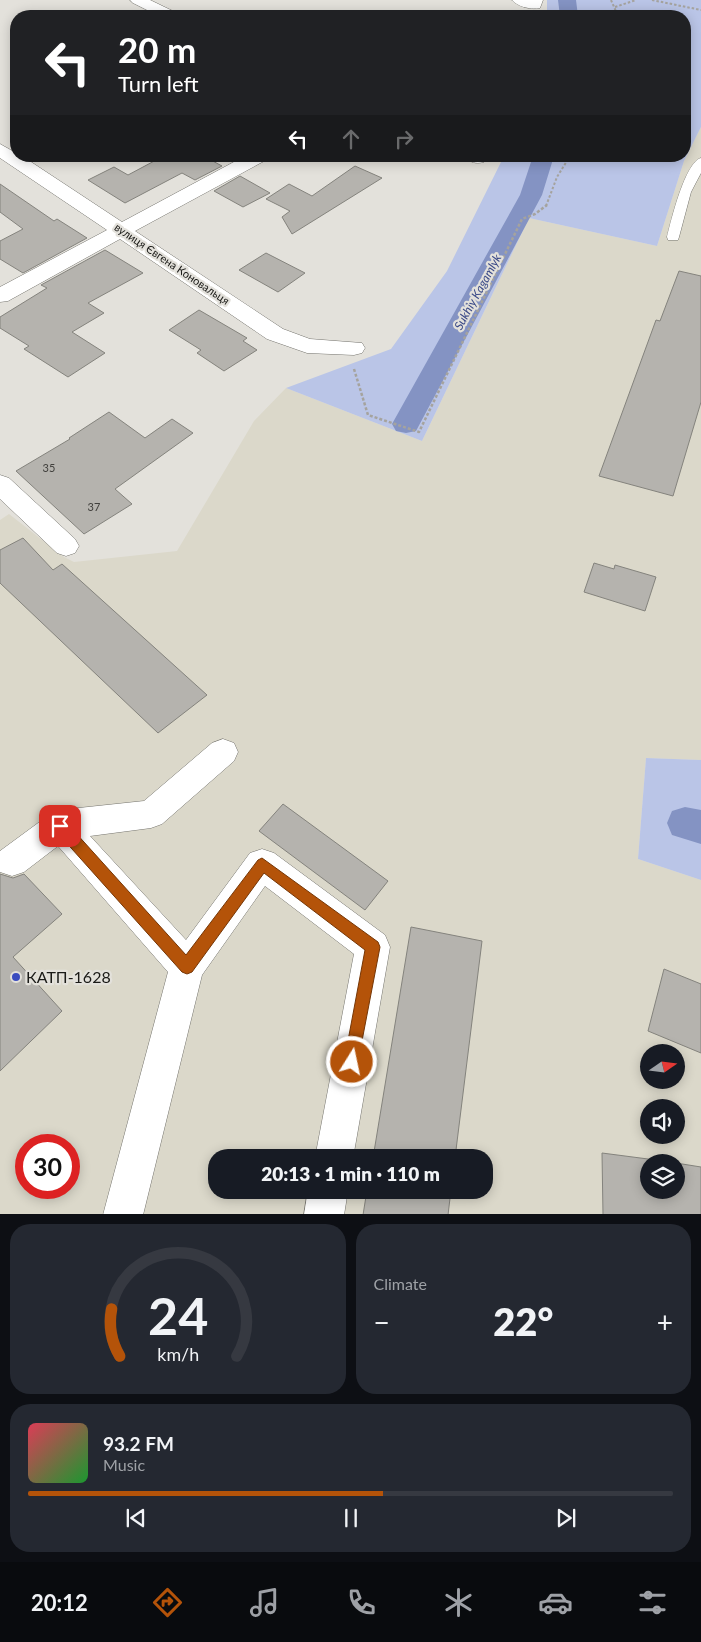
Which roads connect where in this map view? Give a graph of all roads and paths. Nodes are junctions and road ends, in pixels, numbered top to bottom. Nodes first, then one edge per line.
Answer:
1 (138, 0) edge
2 (611, 0) edge
3 (636, 0) edge
4 (652, 0) edge
5 (615, 7) junction
6 (159, 10) edge
7 (616, 10) edge
8 (701, 10) edge
9 (18, 162) edge
10 (248, 162) edge
11 (566, 162) edge
12 (701, 162) edge
13 (122, 230) junction
14 (673, 237) dead end
15 (0, 296) edge
16 (354, 348) joint
17 (0, 484) edge
18 (66, 546) dead end
19 (223, 752) dead end
20 (60, 826) junction
21 (12, 861) dead end
22 (187, 967) junction
23 (336, 1149) edge
24 (326, 1199) edge
25 (123, 1214) edge
26 (324, 1214) edge

1 - 6 street
2 - 5 path
3 - 5 path
4 - 8 path
5 - 7 path
9 - 13 street, вулиця Євгена Коновальця
10 - 13 street
11 - 16 path
12 - 14 lane
13 - 15 street
13 - 16 street, вулиця Євгена Коновальця
17 - 18 street
19 - 20 street
20 - 21 street
20 - 22 street
22 - 23 street
22 - 25 street
24 - 26 street

